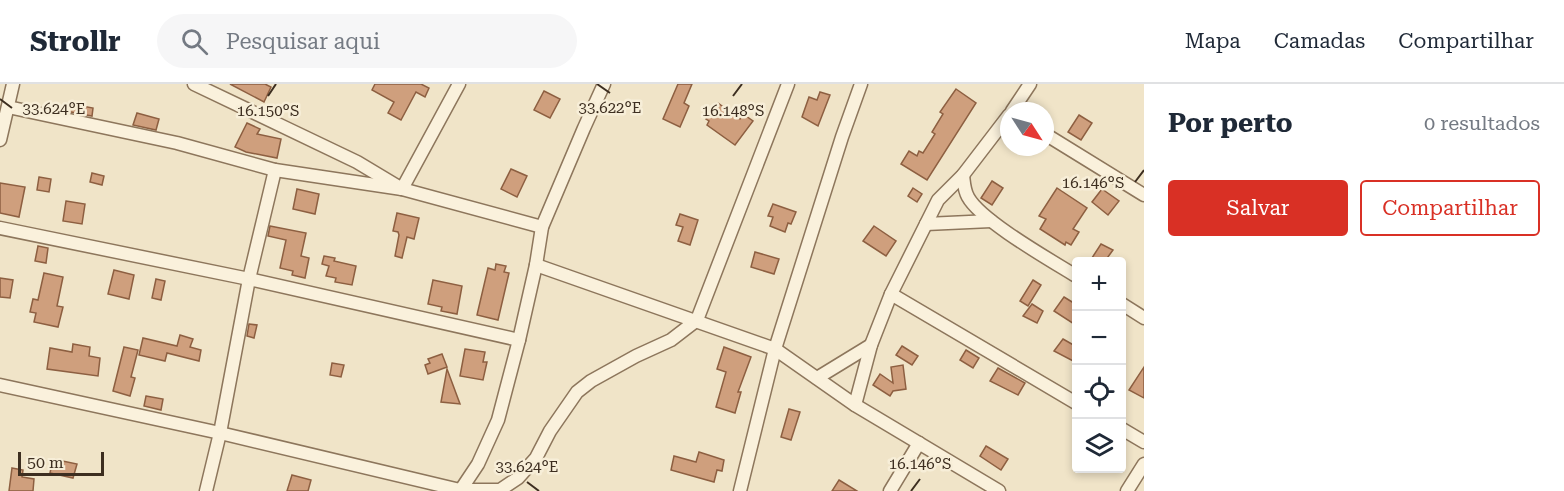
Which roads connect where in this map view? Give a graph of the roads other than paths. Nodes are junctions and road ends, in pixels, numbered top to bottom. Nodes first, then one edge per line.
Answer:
1 (13, 84) edge
2 (194, 84) edge
3 (459, 84) edge
4 (604, 84) edge
5 (788, 84) edge
6 (861, 84) edge
7 (1030, 84) edge
8 (1018, 102) edge
9 (8, 107) junction
10 (2, 119) edge
11 (1000, 127) edge
12 (0, 140) edge
13 (1054, 140) edge
14 (276, 170) junction
15 (963, 175) junction
16 (402, 189) junction
17 (1144, 195) edge
18 (991, 220) junction
19 (926, 224) junction
20 (542, 227) junction
21 (0, 228) edge
22 (536, 265) junction
23 (1072, 273) edge
24 (249, 279) junction
25 (891, 294) junction
26 (1126, 307) edge
27 (1144, 318) edge
28 (697, 320) junction
29 (519, 340) junction
30 (871, 345) junction
31 (775, 349) junction
32 (817, 378) junction
33 (0, 385) edge
34 (1072, 400) edge
35 (855, 405) junction
36 (1126, 431) edge
37 (220, 433) junction
38 (1144, 442) edge
39 (920, 443) junction
40 (1144, 464) edge
41 (206, 491) edge
42 (460, 491) edge
43 (740, 491) edge
44 (890, 491) edge
45 (999, 491) edge
46 (1127, 491) edge

1 - 9 street
2 - 16 street
3 - 16 street
4 - 20 street
5 - 28 street
6 - 31 street
7 - 8 street
9 - 10 street
9 - 14 street
10 - 12 street
11 - 15 street
13 - 17 street
14 - 16 street
14 - 24 street
15 - 18 street
15 - 19 street
16 - 20 street
18 - 19 street
18 - 23 street
19 - 25 street
20 - 22 street
21 - 24 street
22 - 28 street
22 - 29 street
24 - 29 street
24 - 37 street
25 - 30 street
25 - 34 street
26 - 27 street
28 - 31 street
28 - 42 street
29 - 42 street
30 - 32 street
30 - 35 street
31 - 32 street
31 - 43 street
32 - 35 street
33 - 37 street
35 - 39 street
36 - 38 street
37 - 41 street
37 - 42 street
39 - 44 street
39 - 45 street
40 - 46 street

